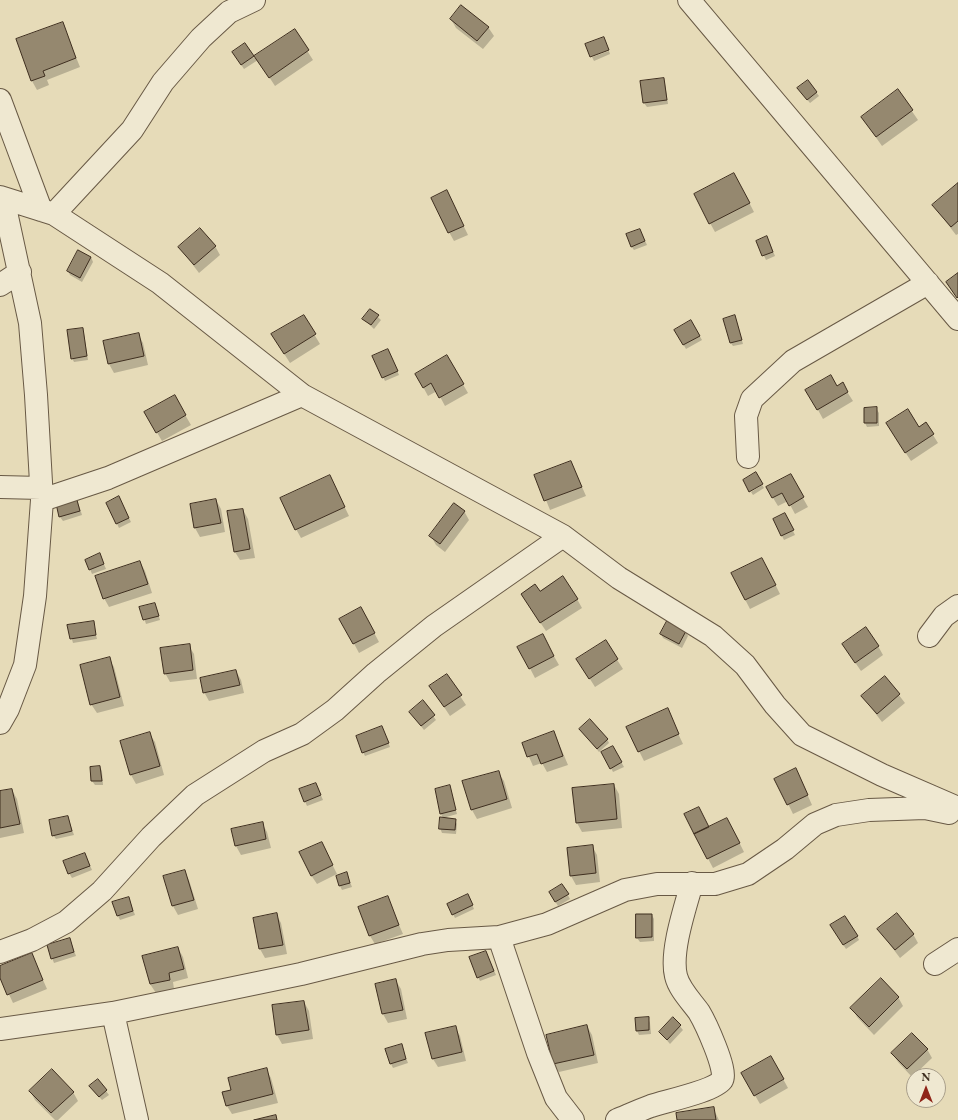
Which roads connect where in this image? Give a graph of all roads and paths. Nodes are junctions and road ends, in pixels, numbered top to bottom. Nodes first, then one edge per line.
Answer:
1 (254, 0) edge
2 (688, 0) edge
3 (0, 100) edge
4 (1, 198) edge
5 (47, 212) junction
6 (20, 272) junction
7 (928, 284) junction
8 (0, 285) edge
9 (958, 319) edge
10 (302, 395) junction
11 (748, 457) dead end
12 (0, 487) edge
13 (42, 494) junction
14 (563, 536) junction
15 (958, 606) edge
16 (929, 636) dead end
17 (0, 723) edge
18 (958, 808) edge
19 (958, 814) edge
20 (692, 883) junction
21 (499, 938) junction
22 (958, 948) edge
23 (0, 952) edge
24 (935, 964) dead end
25 (113, 1013) junction
26 (0, 1029) edge
27 (137, 1120) edge
28 (573, 1120) edge
29 (617, 1120) edge

1 - 5 street
2 - 7 street
3 - 5 street
4 - 5 street
4 - 6 street
5 - 10 street
6 - 8 street
6 - 13 street
7 - 9 street
7 - 11 street
10 - 13 street
10 - 14 street
12 - 13 street
13 - 17 street
14 - 18 street
14 - 23 street
15 - 16 street
19 - 20 street
20 - 21 street
20 - 29 street
21 - 25 street
21 - 28 street
22 - 24 street
25 - 26 street
25 - 27 street

